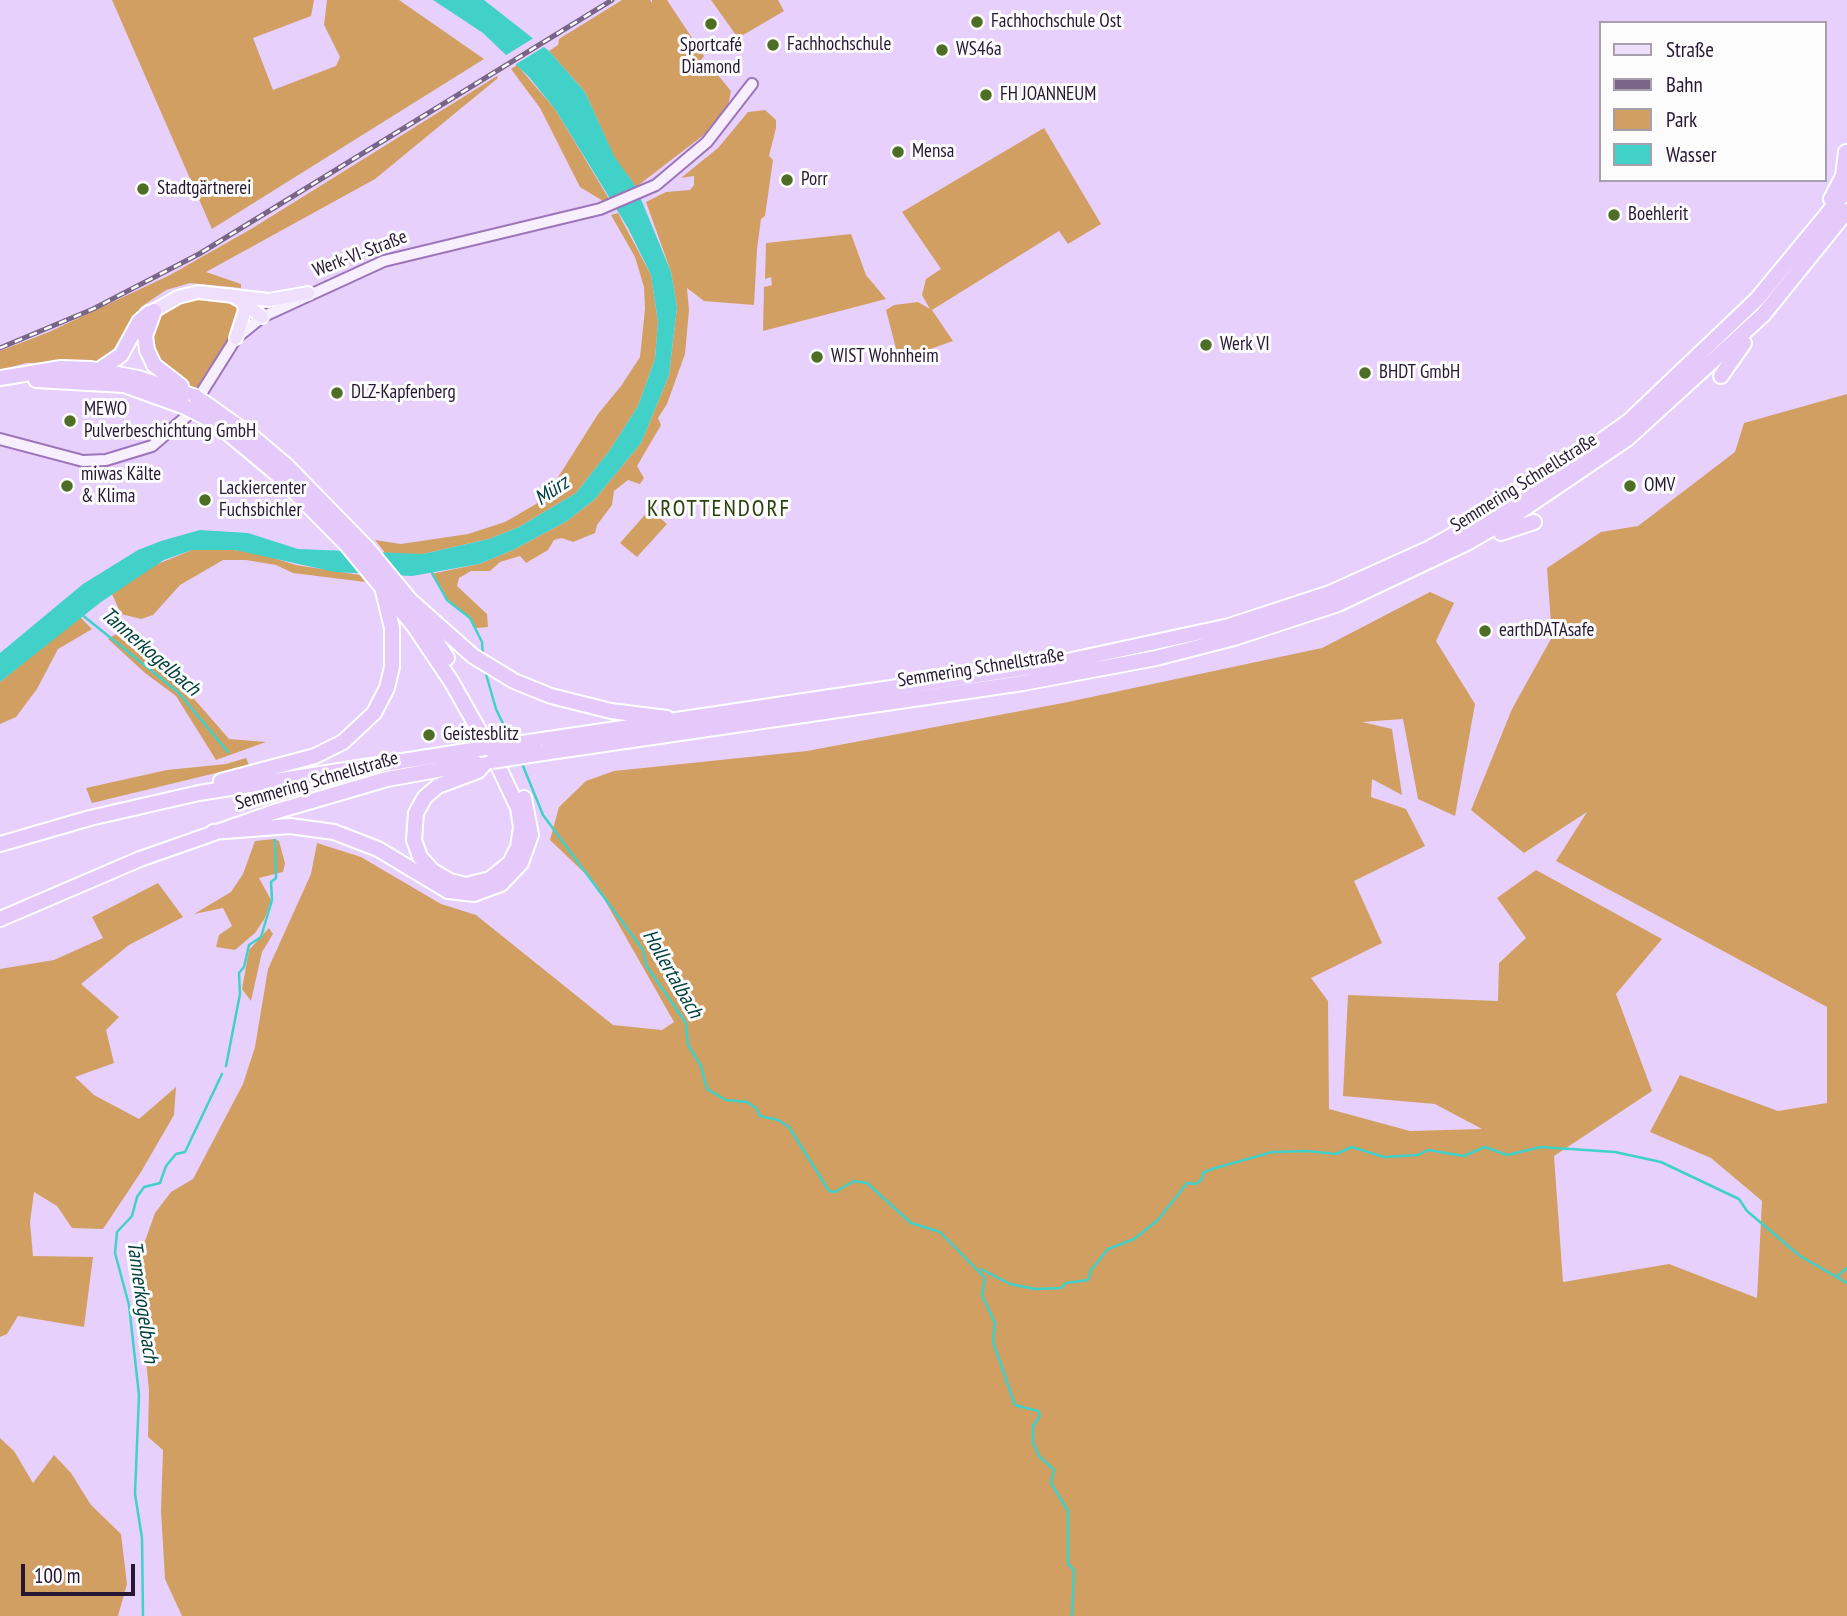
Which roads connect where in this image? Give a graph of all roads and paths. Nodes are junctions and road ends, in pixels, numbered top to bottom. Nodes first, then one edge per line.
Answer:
1 (752, 84) dead end
2 (1846, 152) edge
3 (1847, 190) edge
4 (1847, 211) edge
5 (1800, 249) junction
6 (308, 293) junction
7 (249, 300) junction
8 (154, 311) junction
9 (1763, 315) junction
10 (262, 317) junction
11 (236, 338) junction
12 (121, 355) junction
13 (99, 370) junction
14 (1721, 376) dead end
15 (122, 379) junction
16 (0, 381) edge
17 (194, 402) junction
18 (0, 439) edge
19 (1534, 522) dead end
20 (1467, 543) junction
21 (387, 596) junction
22 (410, 600) junction
23 (678, 720) junction
24 (539, 747) junction
25 (490, 754) junction
26 (199, 793) junction
27 (213, 832) junction
28 (0, 844) edge
29 (0, 919) edge

1 - 6 main road, Werk-VI-Straße
2 - 5 highway
3 - 5 highway, Semmering Schnellstraße
4 - 9 highway, Semmering Schnellstraße
5 - 23 highway, Semmering Schnellstraße
6 - 7 main road
6 - 10 main road, Werk-VI-Straße
7 - 8 main road
7 - 10 main road
7 - 11 main road
8 - 12 highway
8 - 17 highway
9 - 14 highway
9 - 20 highway, Semmering Schnellstraße
10 - 11 main road, Werk-VI-Straße
11 - 18 main road, Werk-VI-Straße
12 - 13 highway
12 - 15 highway
13 - 15 highway
13 - 16 highway
15 - 16 highway
15 - 17 highway
17 - 21 highway
17 - 22 highway
19 - 20 highway
20 - 24 highway, Semmering Schnellstraße
21 - 25 highway
21 - 26 highway
22 - 23 highway
22 - 25 highway
23 - 24 highway, Semmering Schnellstraße
24 - 25 highway, Semmering Schnellstraße, bridge
25 - 25 highway
25 - 26 highway, Semmering Schnellstraße
25 - 27 highway, Semmering Schnellstraße
25 - 27 highway
26 - 28 highway, Semmering Schnellstraße
27 - 29 highway, Semmering Schnellstraße

